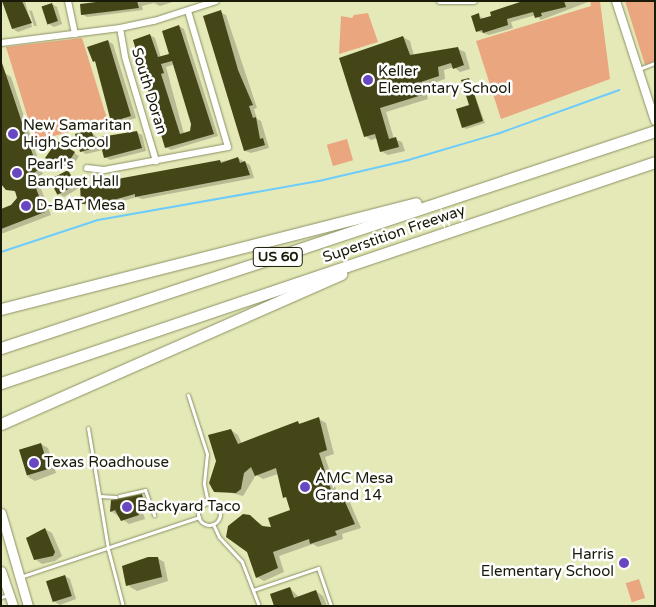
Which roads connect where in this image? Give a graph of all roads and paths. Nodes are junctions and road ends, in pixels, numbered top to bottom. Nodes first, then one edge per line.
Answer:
1 (68, 1) edge
2 (216, 1) edge
3 (440, 1) edge
4 (474, 1) edge
5 (616, 1) edge
6 (188, 10) junction
7 (120, 28) junction
8 (75, 34) junction
9 (1, 43) edge
10 (655, 63) edge
11 (638, 70) junction
12 (655, 120) edge
13 (655, 131) edge
14 (156, 161) junction
15 (655, 162) edge
16 (554, 166) junction
17 (88, 168) dead end
18 (414, 242) junction
19 (1, 309) edge
20 (1, 348) edge
21 (1, 383) edge
22 (188, 395) dead end
23 (1, 424) edge
24 (88, 428) dead end
25 (100, 496) junction
26 (208, 503) junction
27 (1, 513) edge
28 (154, 515) dead end
29 (199, 517) junction
30 (213, 524) junction
31 (108, 549) junction
32 (1, 571) edge
33 (20, 577) junction
34 (253, 590) junction
35 (5, 596) edge
36 (13, 606) edge
37 (28, 606) edge
38 (123, 606) edge
39 (259, 606) edge
40 (331, 606) edge

1 - 8 street
2 - 6 street
3 - 4 street
5 - 11 street
6 - 7 street
6 - 14 street
7 - 8 street
7 - 14 street, South Doran
8 - 9 street
10 - 11 lane
11 - 12 street
13 - 16 highway, Superstition Freeway / US 60
14 - 17 street
15 - 18 highway, Superstition Freeway / US 60
16 - 19 highway
16 - 20 highway, Superstition Freeway / US 60
18 - 21 highway, Superstition Freeway / US 60
18 - 23 highway
22 - 26 lane
24 - 25 lane
25 - 28 lane
25 - 31 lane
26 - 29 lane
26 - 30 lane
27 - 33 main road
29 - 30 lane
29 - 31 lane
30 - 34 lane
31 - 33 lane
31 - 38 lane
32 - 35 main road
33 - 37 main road
34 - 39 lane
34 - 40 lane
35 - 36 main road

